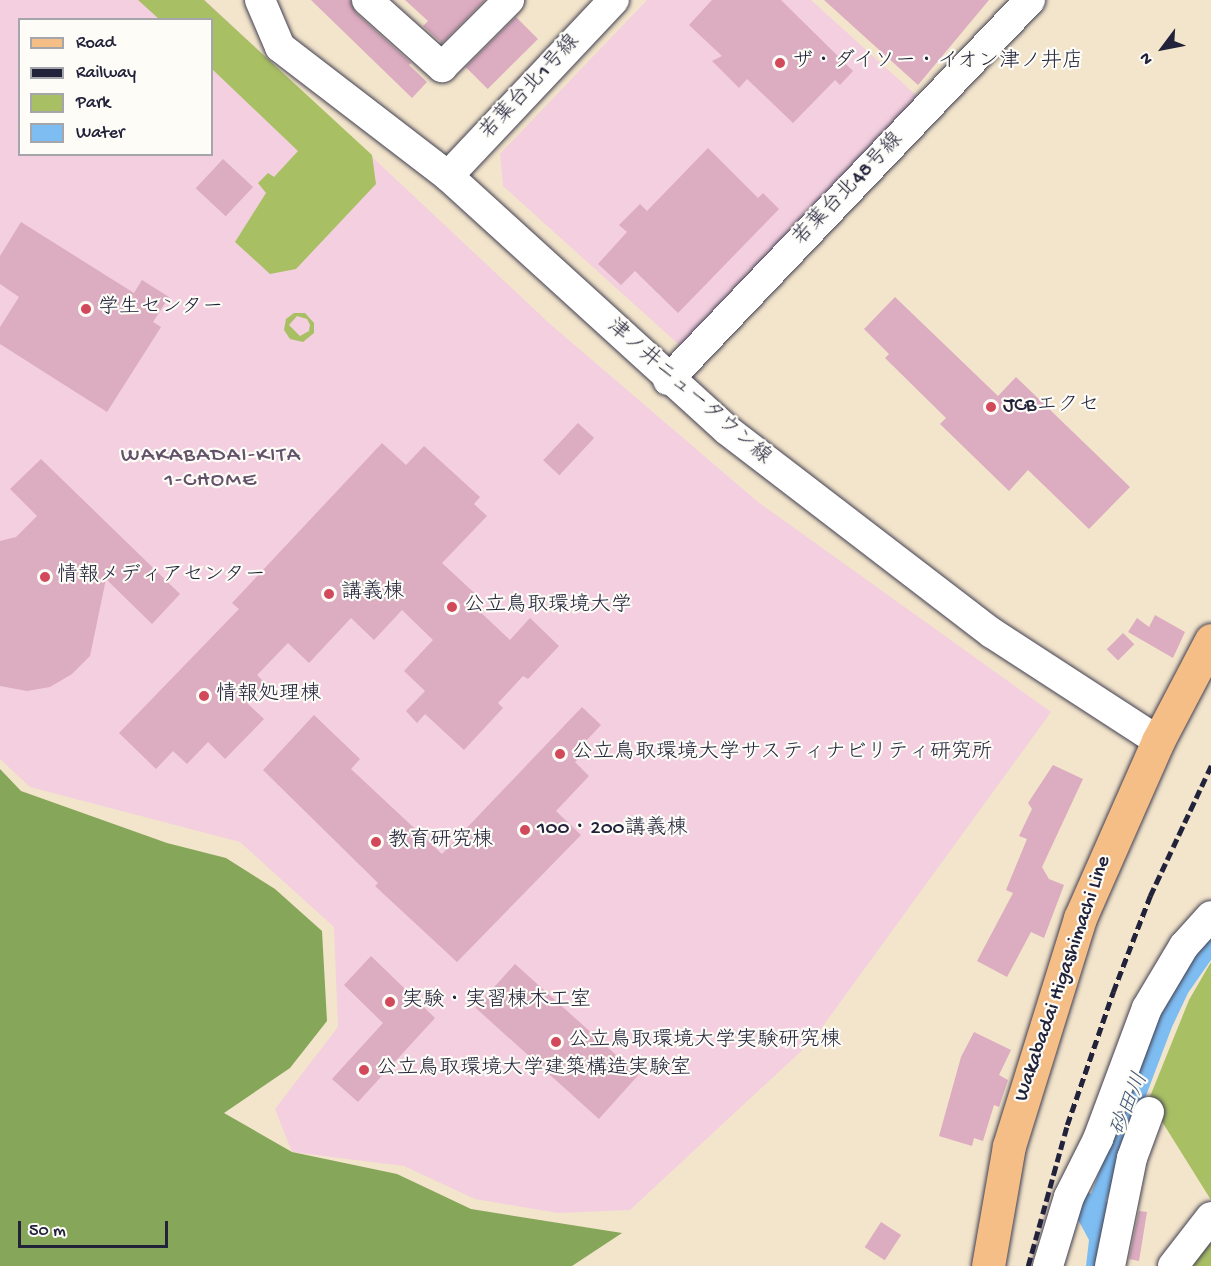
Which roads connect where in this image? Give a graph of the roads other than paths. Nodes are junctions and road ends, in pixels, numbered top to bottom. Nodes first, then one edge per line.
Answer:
1 (260, 0) edge
2 (367, 0) edge
3 (508, 0) edge
4 (613, 0) edge
5 (1030, 0) edge
6 (448, 176) junction
7 (668, 380) junction
8 (1211, 640) edge
9 (1158, 741) junction
10 (1211, 916) edge
11 (1149, 1112) dead end
12 (1211, 1217) edge
13 (988, 1266) edge
14 (1048, 1266) edge
15 (1110, 1266) edge
16 (1173, 1266) edge

1 - 6 street, 津ノ井ニュータウン線
2 - 3 street
4 - 6 street, 若葉台北1号線
5 - 7 street, 若葉台北48号線
6 - 7 street, 津ノ井ニュータウン線
7 - 9 street, 津ノ井ニュータウン線
8 - 9 main road, Wakabadai Higashimachi Line
9 - 13 main road, Wakabadai Higashimachi Line
10 - 14 street
11 - 15 street
12 - 16 street

